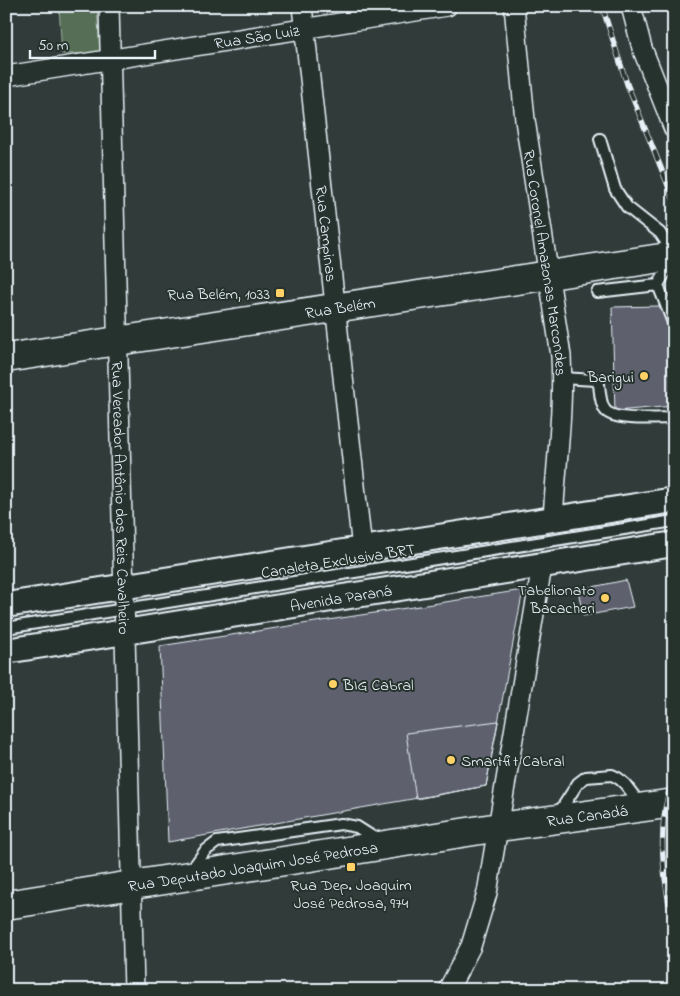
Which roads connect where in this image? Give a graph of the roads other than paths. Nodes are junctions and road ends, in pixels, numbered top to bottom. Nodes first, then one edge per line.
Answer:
1 (109, 6) edge
2 (302, 6) edge
3 (447, 6) edge
4 (514, 6) edge
5 (631, 6) edge
6 (305, 29) junction
7 (110, 59) junction
8 (6, 76) edge
9 (674, 129) edge
10 (600, 139) dead end
11 (674, 256) edge
12 (548, 275) junction
13 (593, 281) junction
14 (658, 285) junction
15 (615, 290) junction
16 (336, 308) junction
17 (674, 325) edge
18 (118, 341) junction
19 (6, 358) edge
20 (562, 378) junction
21 (674, 418) edge
22 (674, 500) edge
23 (552, 519) junction
24 (674, 521) edge
25 (674, 544) edge
26 (362, 549) junction
27 (542, 566) junction
28 (124, 598) junction
29 (6, 605) edge
30 (6, 628) edge
31 (125, 632) junction
32 (6, 651) edge
33 (674, 803) edge
34 (642, 807) junction
35 (555, 819) junction
36 (500, 827) junction
37 (131, 885) junction
38 (6, 905) edge
39 (134, 990) edge
40 (448, 990) edge

1 - 7 street, Rua Vereador Antônio dos Reis Cavalheiro
2 - 6 street, Rua Campinas
3 - 6 street, Rua São Luiz
4 - 12 street, Rua Coronel Amazonas Marcondes
5 - 9 street
6 - 7 street, Rua São Luiz
6 - 16 street, Rua Campinas
7 - 8 street, Rua São Luiz
7 - 18 street, Rua Vereador Antônio dos Reis Cavalheiro
10 - 11 lane
11 - 13 main road, Rua Belém
11 - 14 lane
12 - 13 main road, Rua Belém
12 - 16 main road, Rua Belém
12 - 20 street, Rua Coronel Amazonas Marcondes
13 - 15 lane
13 - 15 lane
14 - 15 lane
14 - 17 lane
16 - 18 main road, Rua Belém
16 - 26 street, Rua Campinas
18 - 19 main road, Rua Belém
18 - 28 street, Rua Vereador Antônio dos Reis Cavalheiro
20 - 21 lane
20 - 23 street, Rua Coronel Amazonas Marcondes
22 - 23 street
23 - 26 street
24 - 28 lane, Canaleta Exclusiva BRT
25 - 27 street, Avenida Paraná
26 - 28 street
27 - 31 street, Avenida Paraná
27 - 36 street
28 - 29 street
28 - 30 lane, Canaleta Exclusiva BRT
28 - 31 street, Rua Vereador Antônio dos Reis Cavalheiro
31 - 32 street, Avenida Paraná
31 - 37 street, Rua Vereador Antônio dos Reis Cavalheiro
33 - 34 main road, Rua Canadá
34 - 35 main road, Rua Canadá
34 - 35 lane
35 - 36 main road, Rua Canadá
36 - 37 main road, Rua Deputado Joaquim José Pedrosa
36 - 40 street
37 - 38 main road, Rua Deputado Joaquim José Pedrosa
37 - 39 street, Rua Vereador Antônio dos Reis Cavalheiro

